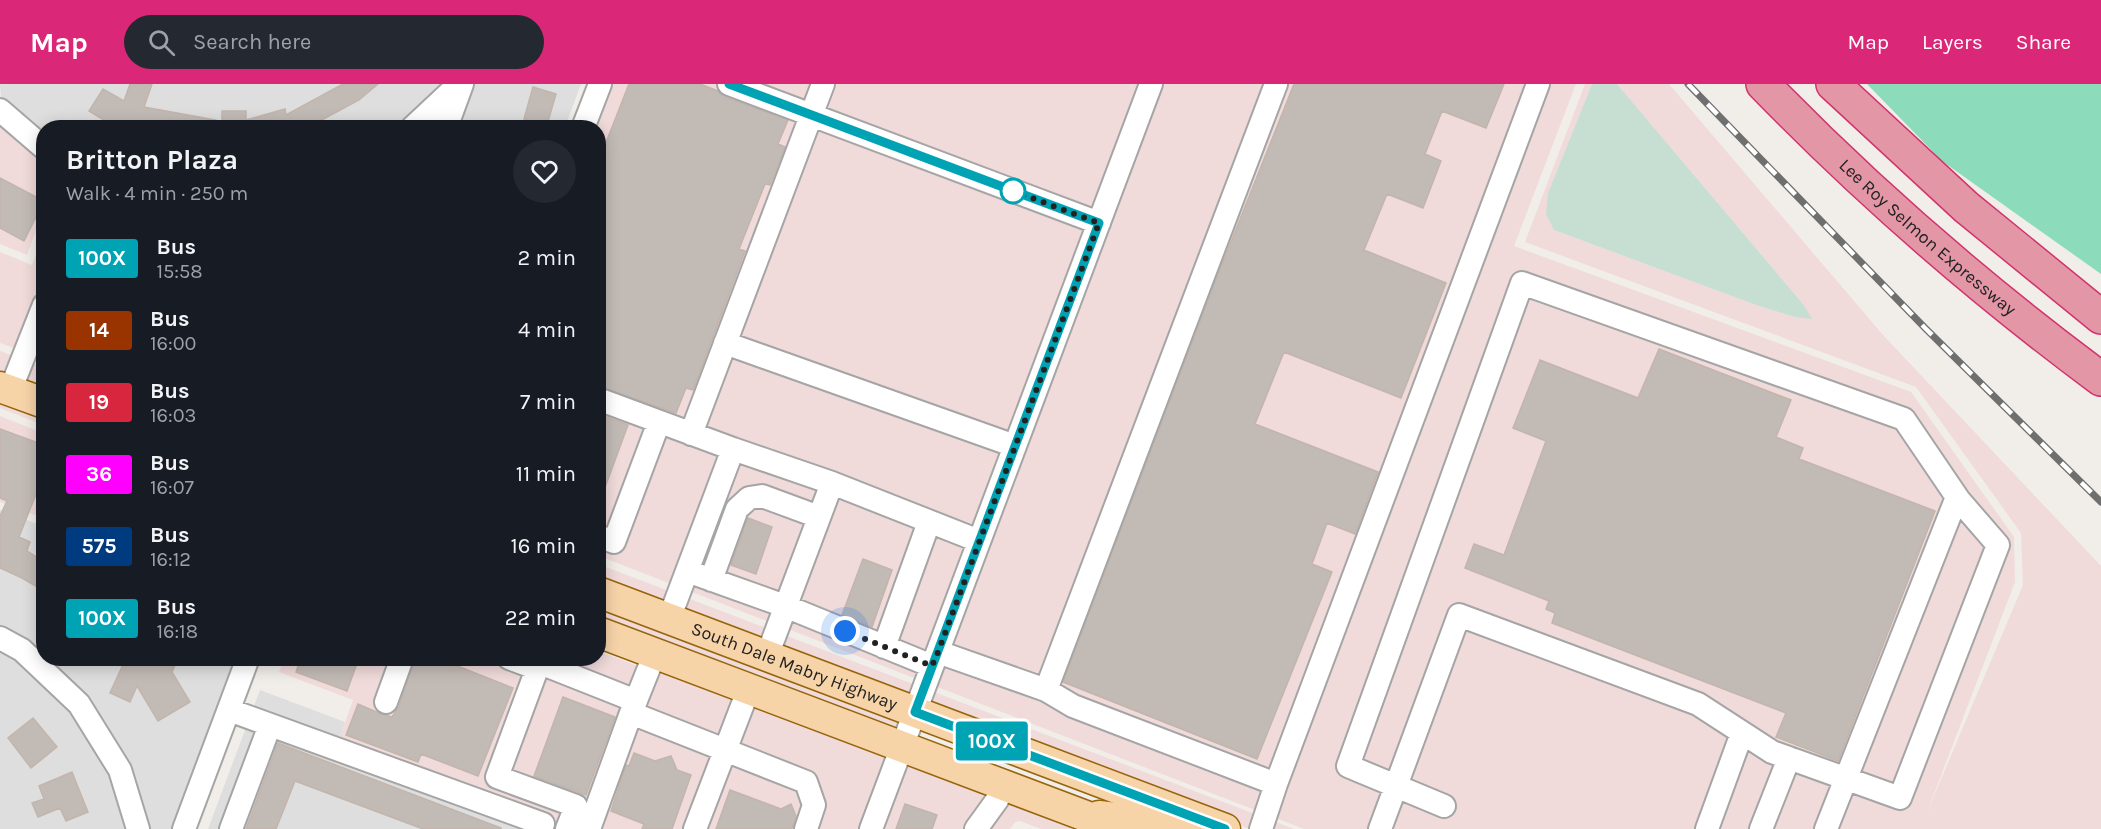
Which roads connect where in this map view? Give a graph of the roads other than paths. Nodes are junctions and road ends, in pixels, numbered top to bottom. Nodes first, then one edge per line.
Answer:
1 (461, 84) edge
2 (600, 84) edge
3 (729, 84) edge
4 (823, 84) edge
5 (1151, 84) edge
6 (1276, 84) edge
7 (1538, 84) edge
8 (1762, 84) edge
9 (1833, 84) edge
10 (0, 110) edge
11 (811, 115) junction
12 (421, 120) edge
13 (449, 120) edge
14 (586, 120) edge
15 (36, 141) edge
16 (1099, 223) junction
17 (2101, 317) edge
18 (36, 322) edge
19 (725, 343) junction
20 (2101, 379) edge
21 (5, 389) edge
22 (36, 400) edge
23 (606, 402) edge
24 (659, 422) junction
25 (691, 434) junction
26 (1015, 446) junction
27 (734, 449) junction
28 (832, 483) junction
29 (1957, 497) junction
30 (819, 517) junction
31 (929, 522) junction
32 (606, 539) edge
33 (979, 541) junction
34 (687, 571) junction
35 (711, 580) junction
36 (606, 595) edge
37 (785, 606) junction
38 (669, 619) junction
39 (606, 635) edge
40 (0, 638) edge
41 (885, 647) junction
42 (655, 653) junction
43 (767, 656) junction
44 (935, 659) junction
45 (36, 663) edge
46 (39, 666) edge
47 (245, 666) edge
48 (399, 666) edge
49 (539, 666) edge
50 (546, 666) edge
51 (749, 688) junction
52 (1046, 690) junction
53 (386, 702) dead end
54 (634, 707) junction
55 (229, 710) junction
56 (915, 712) junction
57 (270, 725) junction
58 (1743, 733) junction
59 (902, 747) junction
60 (726, 750) junction
61 (1789, 758) junction
62 (1846, 778) junction
63 (1276, 784) junction
64 (1004, 785) junction
65 (1396, 786) junction
66 (1444, 806) dead end
67 (1081, 814) junction
68 (189, 828) edge
69 (138, 829) edge
70 (231, 829) edge
71 (541, 829) edge
72 (567, 829) edge
73 (589, 829) edge
74 (695, 829) edge
75 (806, 829) edge
76 (871, 829) edge
77 (976, 829) edge
78 (1120, 829) edge
79 (1172, 829) edge
80 (1225, 829) edge
81 (1261, 829) edge
82 (1380, 829) edge
83 (1707, 829) edge
84 (1761, 829) edge
85 (1826, 829) edge

1 - 12 street
1 - 13 street
2 - 14 street
3 - 11 street
4 - 11 street
5 - 16 street
6 - 52 street
7 - 63 street
8 - 20 highway, Lee Roy Selmon Expressway
9 - 17 highway
10 - 15 street
11 - 16 street
11 - 19 street
16 - 26 street
18 - 21 street
19 - 25 street
19 - 26 street
21 - 22 main road
23 - 24 street
24 - 25 street
24 - 32 street
25 - 27 street
26 - 33 street
27 - 28 street
27 - 34 street
28 - 30 street
28 - 31 street
29 - 62 street
29 - 62 street
29 - 65 street
30 - 35 street
30 - 37 street
31 - 33 street
31 - 41 street
33 - 44 street
34 - 35 street
34 - 38 street
35 - 37 street
36 - 38 main road, South Dale Mabry Highway
37 - 41 street
37 - 43 street
38 - 43 main road, South Dale Mabry Highway
39 - 42 main road, South Dale Mabry Highway
40 - 45 street
41 - 44 street
42 - 51 main road, South Dale Mabry Highway
42 - 54 street
43 - 56 main road, South Dale Mabry Highway
44 - 52 street
44 - 56 street
46 - 69 street
47 - 55 street
48 - 53 street
49 - 72 street
50 - 54 street
51 - 59 main road, South Dale Mabry Highway
51 - 60 street
52 - 63 street
54 - 60 street
54 - 73 street
55 - 57 street
55 - 68 street
56 - 59 street
56 - 80 main road, South Dale Mabry Highway
57 - 70 street
57 - 71 street
58 - 61 street
58 - 65 street
58 - 83 street
59 - 64 main road, South Dale Mabry Highway
59 - 76 street
60 - 74 street
60 - 75 street
61 - 62 street
61 - 84 street
62 - 85 street
63 - 81 street
64 - 67 main road, South Dale Mabry Highway
64 - 77 street
65 - 66 street
65 - 82 street
67 - 78 main road, South Dale Mabry Highway
67 - 79 main road

